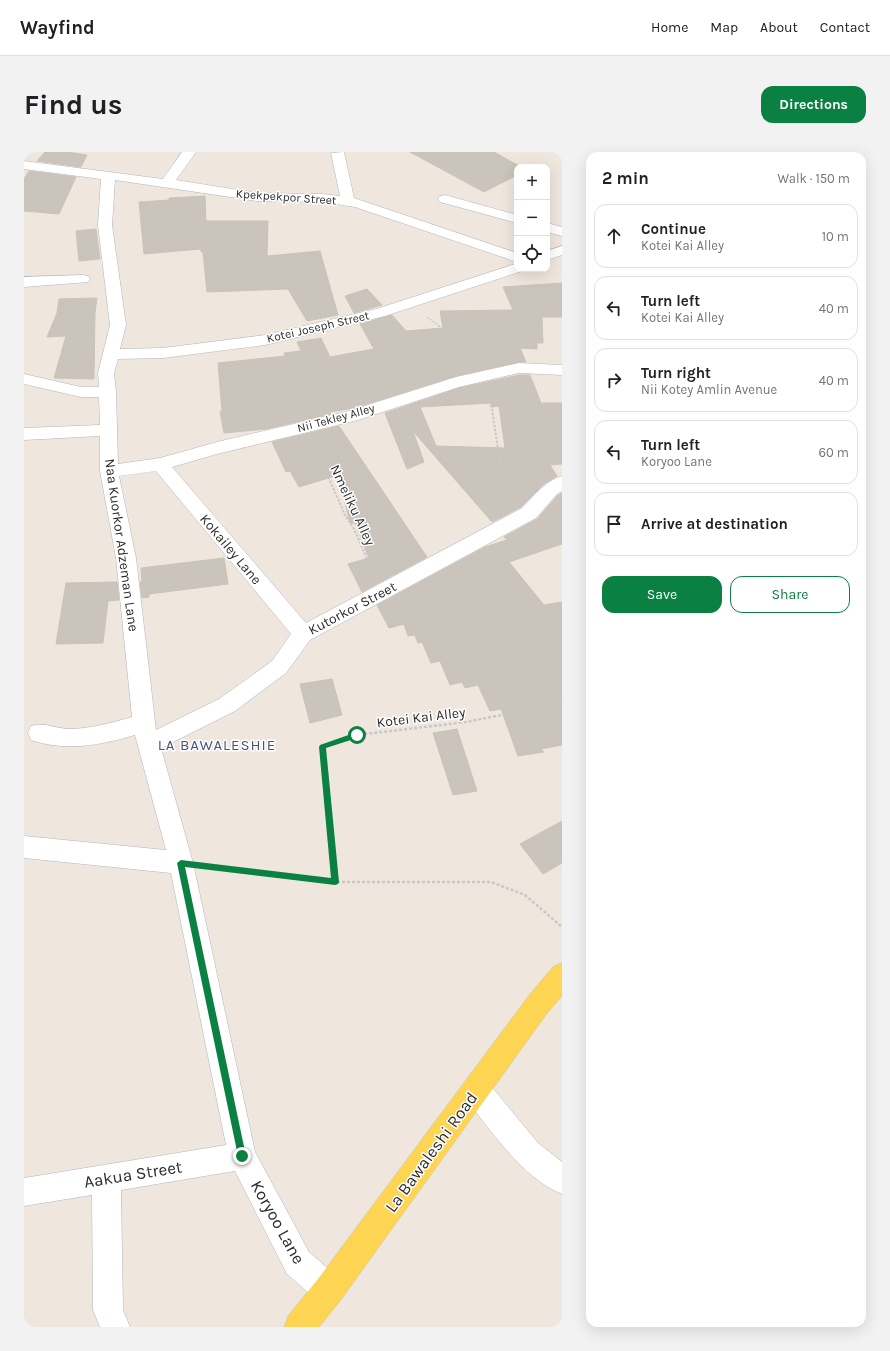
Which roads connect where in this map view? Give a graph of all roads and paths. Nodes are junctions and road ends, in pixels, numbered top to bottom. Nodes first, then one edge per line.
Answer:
1 (189, 152) edge
2 (338, 153) dead end
3 (24, 165) edge
4 (108, 177) junction
5 (167, 183) junction
6 (445, 199) dead end
7 (348, 202) junction
8 (514, 218) edge
9 (550, 228) edge
10 (562, 232) edge
11 (514, 257) edge
12 (514, 269) edge
13 (83, 279) dead end
14 (24, 282) edge
15 (409, 304) junction
16 (112, 354) junction
17 (562, 370) edge
18 (485, 376) junction
19 (24, 379) edge
20 (108, 392) junction
21 (306, 427) junction
22 (109, 430) junction
23 (24, 434) edge
24 (160, 464) junction
25 (109, 471) junction
26 (562, 482) edge
27 (533, 509) junction
28 (382, 592) junction
29 (302, 634) junction
30 (562, 703) edge
31 (143, 723) junction
32 (39, 733) dead end
33 (148, 744) junction
34 (24, 847) edge
35 (181, 863) junction
36 (335, 882) junction
37 (562, 927) edge
38 (562, 976) edge
39 (476, 1090) junction
40 (242, 1156) junction
41 (106, 1178) junction
42 (562, 1180) edge
43 (24, 1192) edge
44 (329, 1290) junction
45 (115, 1327) edge
46 (299, 1327) edge

1 - 5 street
2 - 7 street
3 - 4 street, Kpekpekpor Street
4 - 5 street, Kpekpekpor Street
4 - 16 street, Naa Kuorkor Adzeman Lane
5 - 7 street, Kpekpekpor Street
6 - 8 street
7 - 11 street, Kpekpekpor Street
9 - 10 street
12 - 15 street, Kotei Joseph Street
13 - 14 street
15 - 16 street, Kotei Joseph Street
15 - 18 path
16 - 20 street, Naa Kuorkor Adzeman Lane
17 - 18 street, Nii Tekley Alley
18 - 21 street, Nii Tekley Alley
18 - 27 path
19 - 20 street
20 - 22 street, Naa Kuorkor Adzeman Lane
21 - 24 street, Nii Tekley Alley
21 - 28 path, Nmeliku Alley
22 - 23 street
22 - 25 street, Naa Kuorkor Adzeman Lane
24 - 25 street, Nii Tekley Alley
24 - 29 street, Kokailey Lane
25 - 31 street, Naa Kuorkor Adzeman Lane
26 - 27 street, Kutorkor Street
27 - 28 street, Kutorkor Street
28 - 29 street, Kutorkor Street
29 - 33 street, Kutorkor Street
30 - 36 path, Kotei Kai Alley
31 - 32 street
31 - 33 street, Naa Kuorkor Adzeman Lane
33 - 35 street, Naa Kuorkor Adzeman Lane
34 - 35 street
35 - 36 path
35 - 40 street, Koryoo Lane
36 - 37 path
38 - 39 main road, La Bawaleshi Road
39 - 42 street
39 - 44 main road, La Bawaleshi Road
40 - 41 street, Aakua Street
40 - 44 street, Koryoo Lane
41 - 43 street, Aakua Street
41 - 45 street
44 - 46 main road, La Bawaleshi Road

